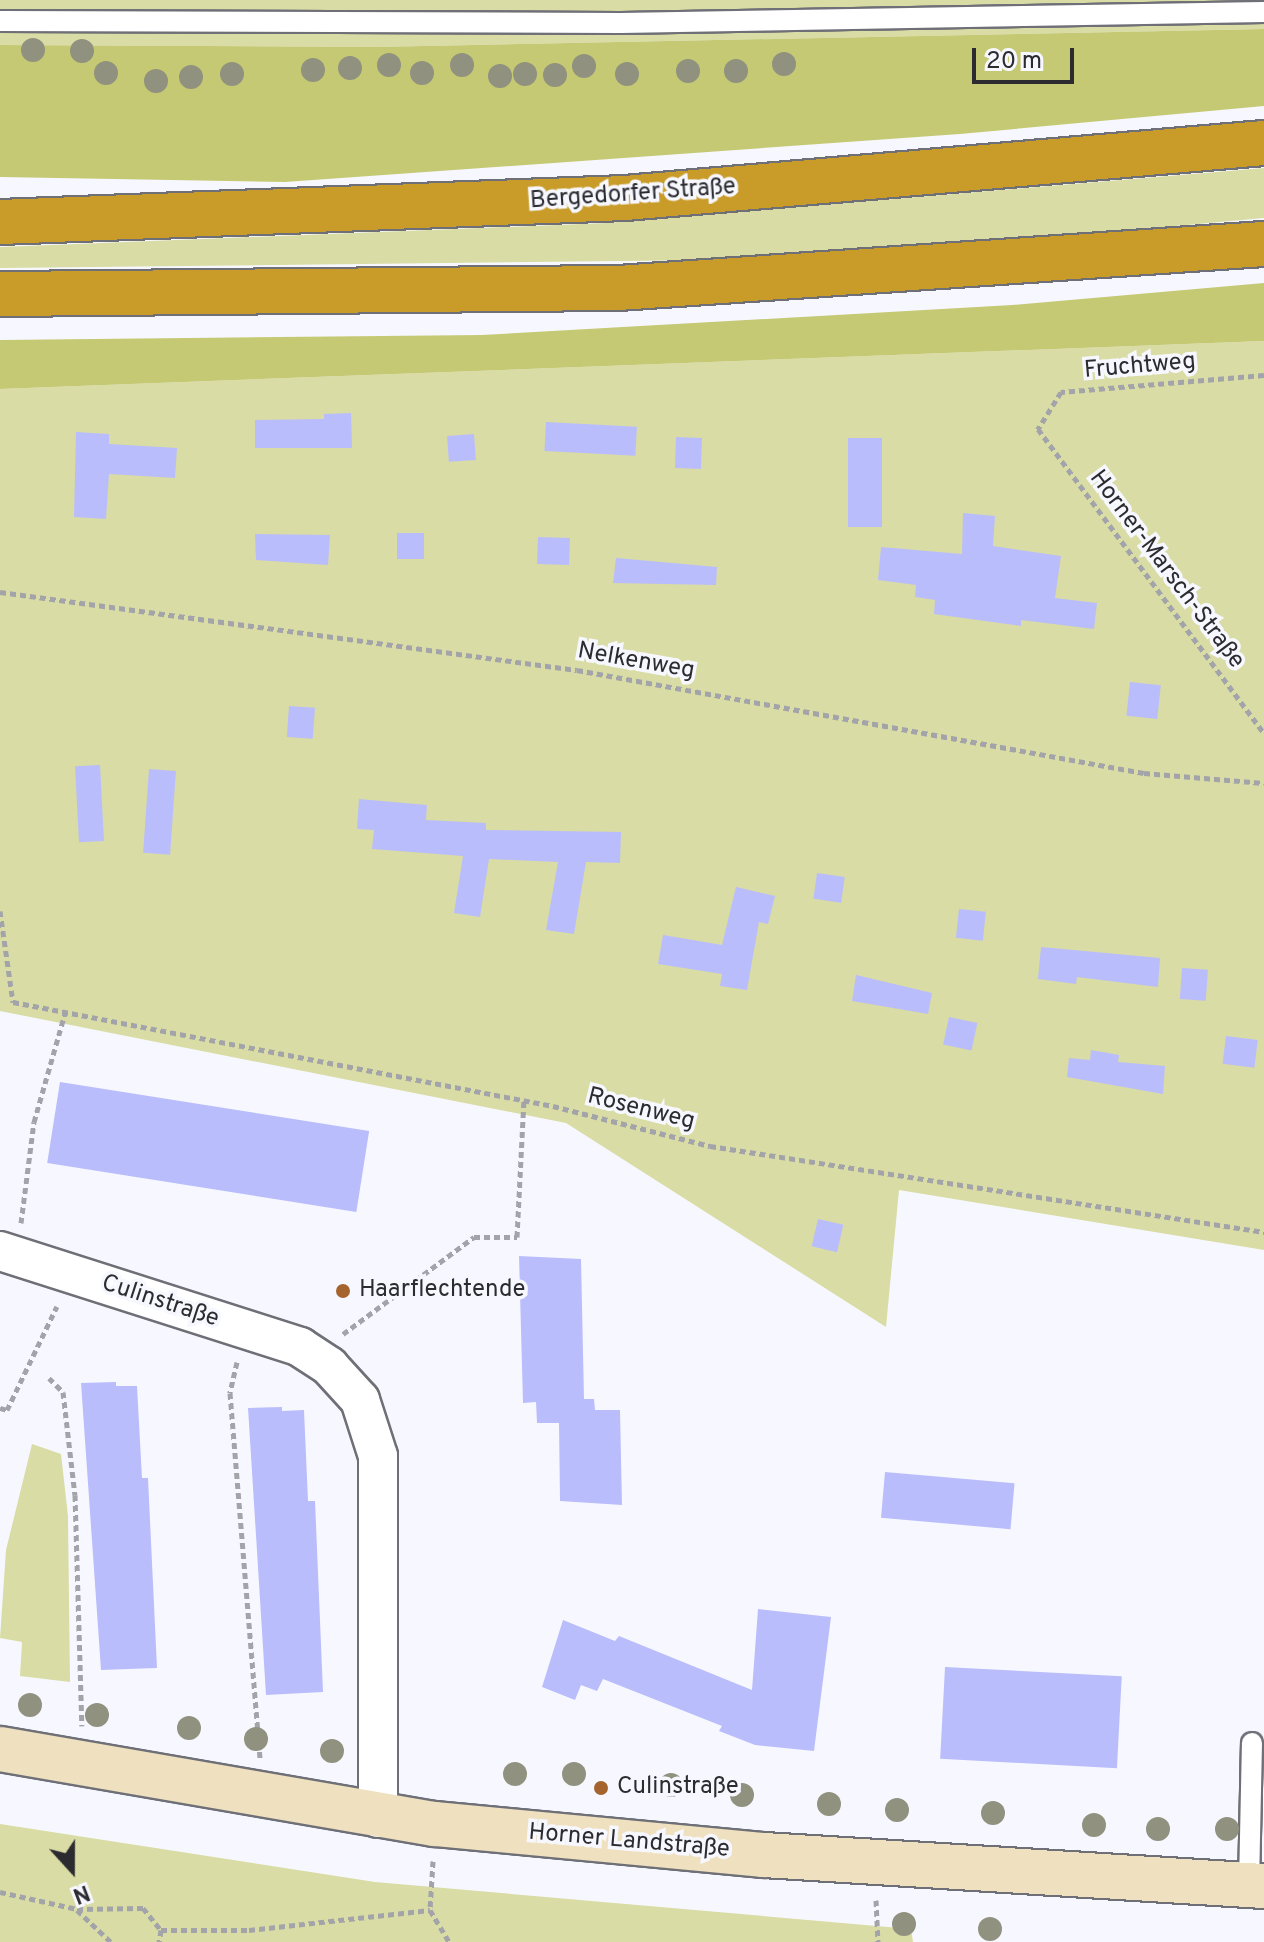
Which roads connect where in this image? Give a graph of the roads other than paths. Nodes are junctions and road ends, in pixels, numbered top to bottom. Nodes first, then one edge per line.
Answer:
1 (1264, 12) edge
2 (0, 21) edge
3 (1264, 143) edge
4 (0, 222) edge
5 (1264, 244) edge
6 (0, 294) edge
7 (8, 1254) edge
8 (1252, 1743) dead end
9 (0, 1749) edge
10 (378, 1818) junction
11 (1257, 1886) edge

1 - 2 lane
3 - 4 highway, Bergedorfer Straße
5 - 6 highway
7 - 10 street, Culinstraße
8 - 11 lane
9 - 10 main road, Horner Landstraße
10 - 11 main road, Horner Landstraße

